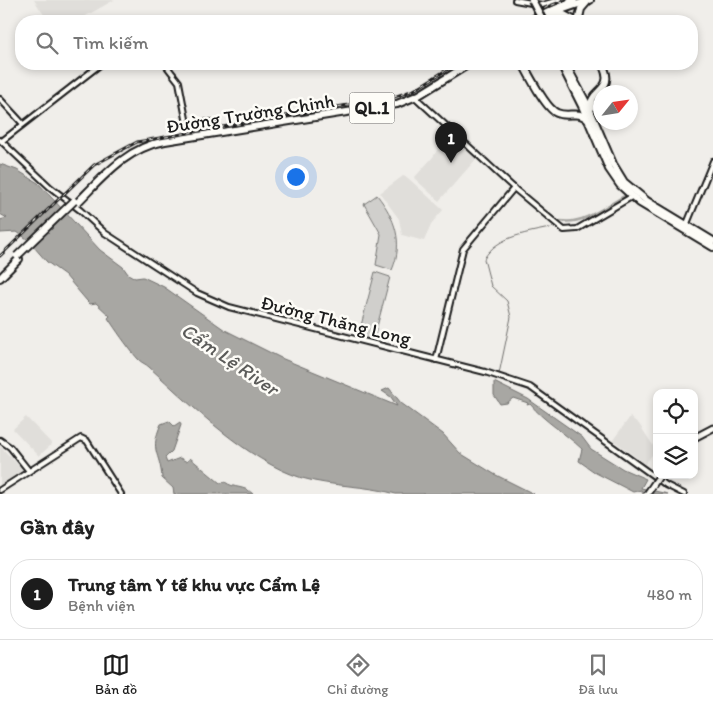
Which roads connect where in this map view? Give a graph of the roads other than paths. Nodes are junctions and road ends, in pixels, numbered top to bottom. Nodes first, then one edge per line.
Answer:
1 (515, 0) edge
2 (527, 0) edge
3 (532, 0) edge
4 (559, 0) edge
5 (591, 0) edge
6 (571, 3) edge
7 (540, 15) edge
8 (541, 15) edge
9 (544, 15) edge
10 (551, 15) edge
11 (576, 15) edge
12 (580, 15) edge
13 (94, 70) edge
14 (170, 70) edge
15 (453, 70) edge
16 (459, 70) edge
17 (527, 70) edge
18 (565, 70) edge
19 (569, 70) edge
20 (604, 70) edge
21 (604, 85) edge
22 (577, 90) junction
23 (593, 92) edge
24 (415, 97) junction
25 (0, 99) edge
26 (593, 100) edge
27 (566, 114) junction
28 (592, 114) junction
29 (23, 124) junction
30 (591, 124) junction
31 (216, 130) junction
32 (1, 140) edge
33 (713, 161) edge
34 (514, 188) junction
35 (634, 195) junction
36 (75, 202) junction
37 (685, 228) junction
38 (713, 241) edge
39 (713, 247) edge
40 (18, 258) junction
41 (0, 273) edge
42 (0, 278) edge
43 (436, 360) junction
44 (713, 428) edge
45 (698, 436) edge
46 (0, 440) edge
47 (29, 471) junction
48 (657, 479) edge
49 (0, 490) edge
50 (120, 494) edge
51 (647, 494) edge
52 (684, 494) edge

1 - 4 street
2 - 7 highway
3 - 8 highway, bridge
5 - 6 highway
5 - 12 highway
6 - 9 highway
6 - 10 highway
6 - 11 highway
13 - 29 street
14 - 31 street
15 - 31 highway, Đường Trường Chinh / QL.1
16 - 24 highway, Đường Trường Chinh / QL.1
17 - 27 highway
18 - 22 highway
19 - 22 highway
20 - 21 highway
22 - 23 highway
22 - 27 highway
22 - 28 highway
22 - 30 highway
24 - 34 street
24 - 36 highway, Đường Trường Chinh / QL.1
25 - 29 street
26 - 28 highway
27 - 30 highway
28 - 35 highway
29 - 32 street
30 - 35 highway
31 - 36 highway, Đường Trường Chinh / QL.1
32 - 43 street, Đường Thăng Long
33 - 37 street
34 - 35 street
34 - 43 street
35 - 37 highway
36 - 40 highway, QL.1, bridge
37 - 38 highway
37 - 39 highway
40 - 41 highway, QL.1
40 - 42 highway, QL.1
43 - 52 street, Đường Thăng Long
44 - 45 main road
46 - 47 street
47 - 49 street
47 - 50 street
48 - 51 main road, bridge

